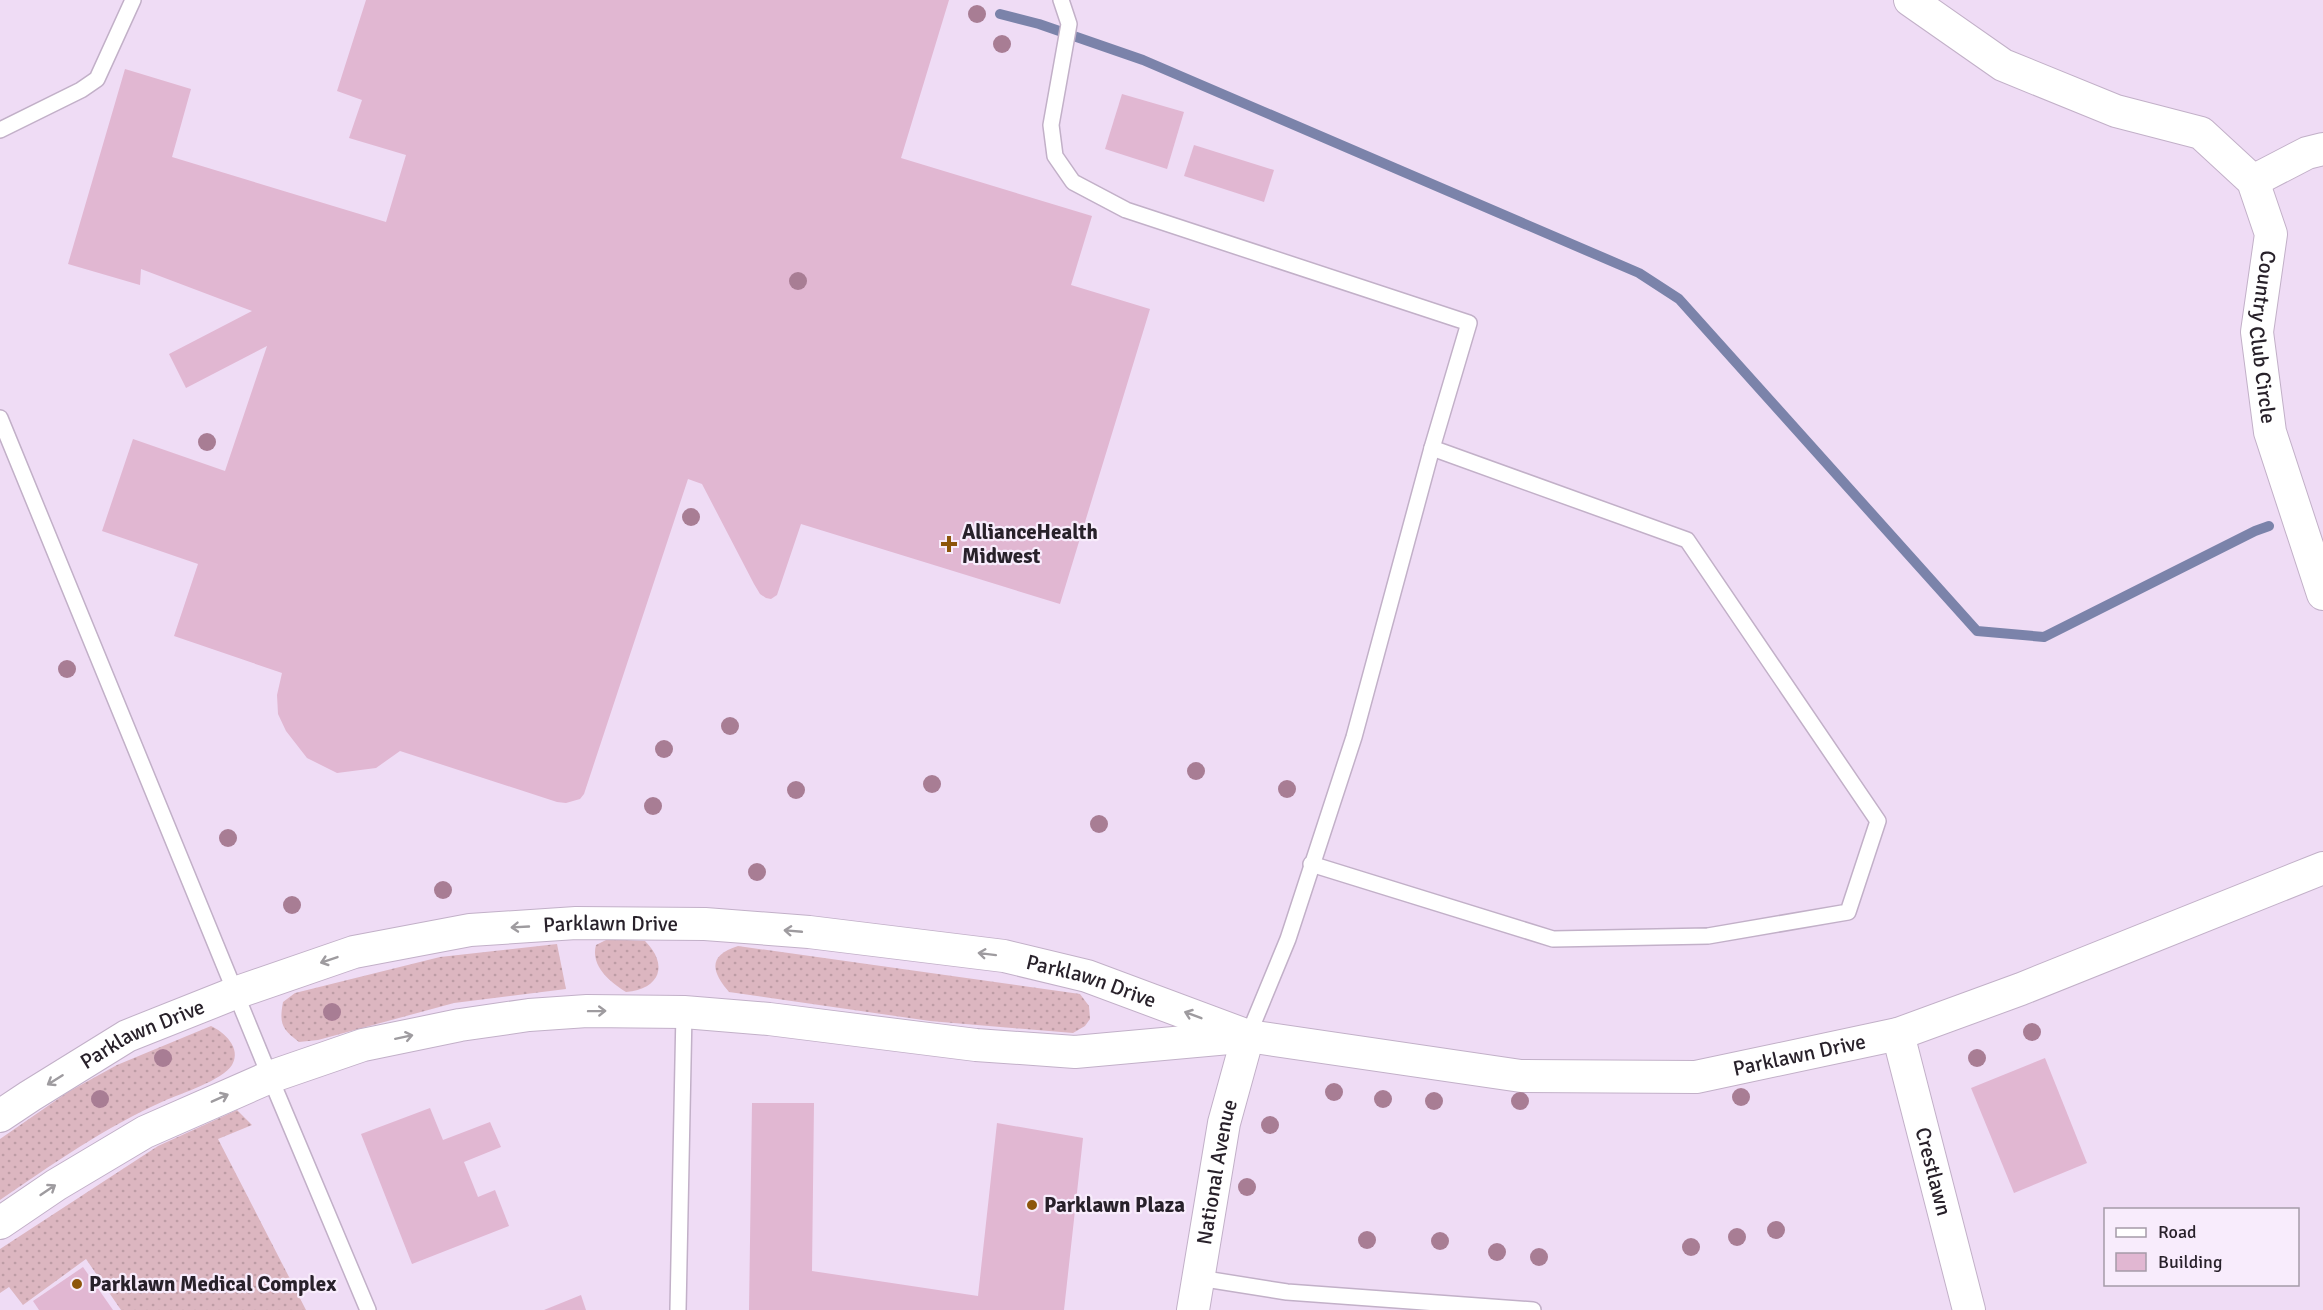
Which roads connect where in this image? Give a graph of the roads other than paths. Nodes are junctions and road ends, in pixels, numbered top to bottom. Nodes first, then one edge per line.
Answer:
1 (133, 0) edge
2 (1061, 0) edge
3 (1910, 0) edge
4 (0, 130) edge
5 (2323, 149) edge
6 (2253, 182) junction
7 (0, 418) edge
8 (1432, 448) junction
9 (2323, 594) edge
10 (1311, 864) junction
11 (2323, 868) edge
12 (236, 993) junction
13 (684, 1012) junction
14 (1899, 1034) junction
15 (1248, 1036) junction
16 (270, 1077) junction
17 (0, 1116) edge
18 (0, 1223) edge
19 (1199, 1278) junction
20 (368, 1310) edge
21 (678, 1310) edge
22 (1193, 1310) edge
23 (1533, 1310) edge
24 (1969, 1310) edge

1 - 4 lane
2 - 8 lane
3 - 6 street, Country Club Circle
5 - 6 street
6 - 9 street, Country Club Circle
7 - 12 lane
8 - 10 lane
8 - 10 lane
10 - 15 lane
11 - 14 street, Parklawn Drive
15 -> 12 street, Parklawn Drive
12 - 16 lane
12 -> 17 street, Parklawn Drive
13 - 15 street, Parklawn Drive
16 -> 13 street, Parklawn Drive
13 - 21 lane
14 - 15 street, Parklawn Drive
14 - 24 street, Crestlawn
15 - 19 street, National Avenue
18 -> 16 street, Parklawn Drive
16 - 20 lane
19 - 22 street, National Avenue
19 - 23 lane

